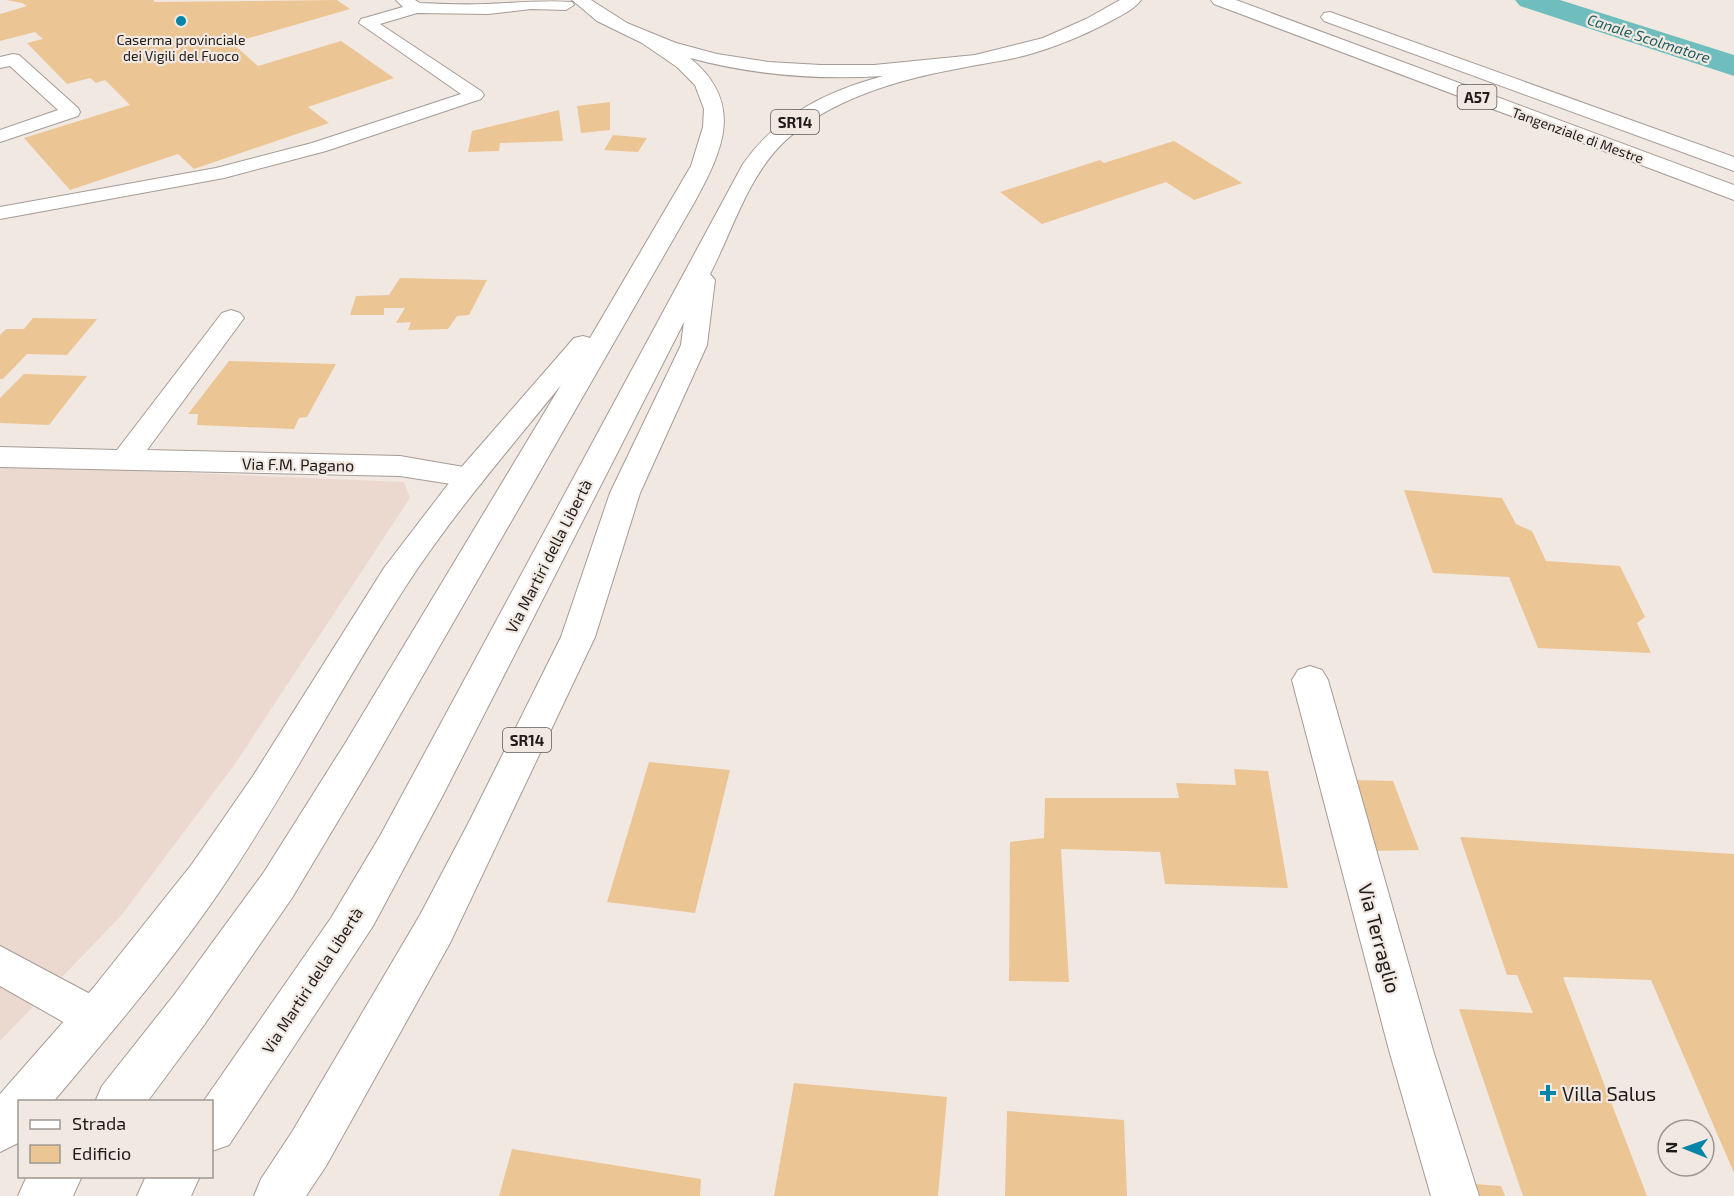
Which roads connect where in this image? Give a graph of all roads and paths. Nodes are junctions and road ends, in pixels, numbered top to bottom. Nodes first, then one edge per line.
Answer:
1 (1132, 0) edge
2 (1220, 0) edge
3 (529, 2) edge
4 (569, 2) edge
5 (410, 4) edge
6 (1317, 12) dead end
7 (650, 41) junction
8 (0, 63) edge
9 (947, 65) junction
10 (0, 136) edge
11 (1734, 164) edge
12 (1734, 193) edge
13 (0, 213) edge
14 (707, 256) junction
15 (628, 296) junction
16 (231, 318) dead end
17 (0, 457) edge
18 (124, 461) junction
19 (470, 477) junction
20 (1310, 680) dead end
21 (0, 965) edge
22 (95, 1018) junction
23 (25, 1100) edge
24 (119, 1100) edge
25 (18, 1108) edge
26 (213, 1127) edge
27 (0, 1129) edge
28 (56, 1178) edge
29 (174, 1178) edge
30 (42, 1196) edge
31 (161, 1196) edge
32 (278, 1196) edge
33 (1455, 1196) edge

1 - 9 main road, SR14
2 - 12 main road, Tangenziale di Mestre / A57
3 - 4 lane
3 - 5 lane
4 - 7 main road, SR14
5 - 13 lane
6 - 11 main road, Tangenziale di Mestre / A57
7 - 9 main road, SR14
7 - 15 main road, SR14
8 - 10 lane
9 - 14 main road, Via Martiri della Libertà / SR14
14 - 26 main road, Via Martiri della Libertà / SR14
14 - 32 main road, SR14
15 - 19 main road, SR14
15 - 24 main road
16 - 18 main road
17 - 18 main road, Via F.M. Pagano
18 - 19 main road, Via F.M. Pagano
19 - 22 main road, SR14
20 - 33 main road, Via Terraglio
21 - 22 lane
22 - 23 main road, SR14
25 - 27 main road
28 - 30 main road
29 - 31 main road

